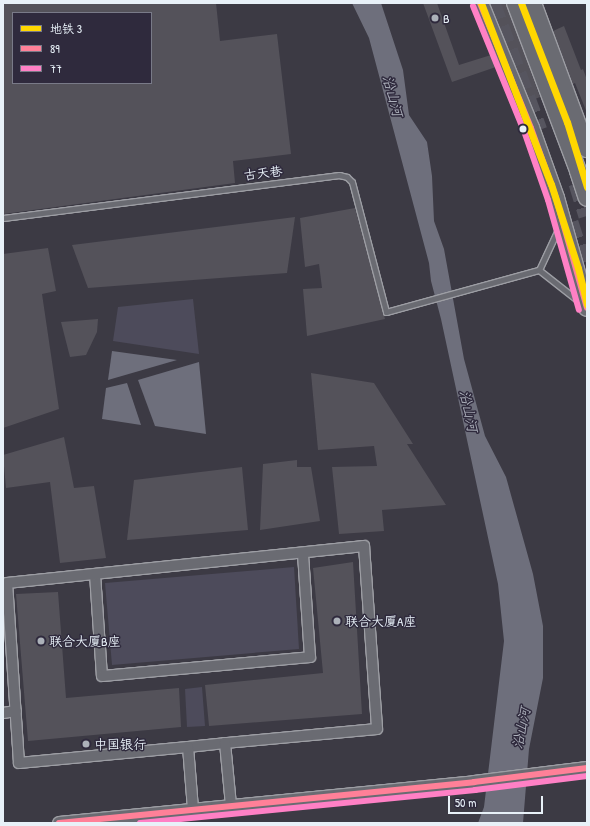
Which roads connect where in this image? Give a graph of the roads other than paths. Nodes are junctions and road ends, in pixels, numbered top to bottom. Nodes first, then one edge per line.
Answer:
1 (480, 3) edge
2 (515, 3) edge
3 (533, 3) edge
4 (587, 149) edge
5 (587, 198) tunnel mouth
6 (3, 218) edge
7 (562, 219) junction
8 (540, 270) junction
9 (587, 308) edge
10 (303, 552) junction
11 (95, 574) junction
12 (16, 712) junction
13 (3, 713) edge
14 (225, 744) junction
15 (188, 747) junction
16 (587, 768) edge
17 (231, 805) junction
18 (193, 809) junction
19 (117, 820) edge
20 (59, 823) edge

1 - 7 main road
2 - 5 main road
3 - 4 main road
6 - 8 lane, 古天巷
7 - 8 lane
7 - 9 main road
8 - 9 lane
10 - 11 street
10 - 11 street
10 - 14 street
11 - 12 street
12 - 13 street
12 - 15 street
14 - 15 street
14 - 17 street
15 - 18 street
16 - 17 street
17 - 18 street
18 - 19 street
19 - 20 street

